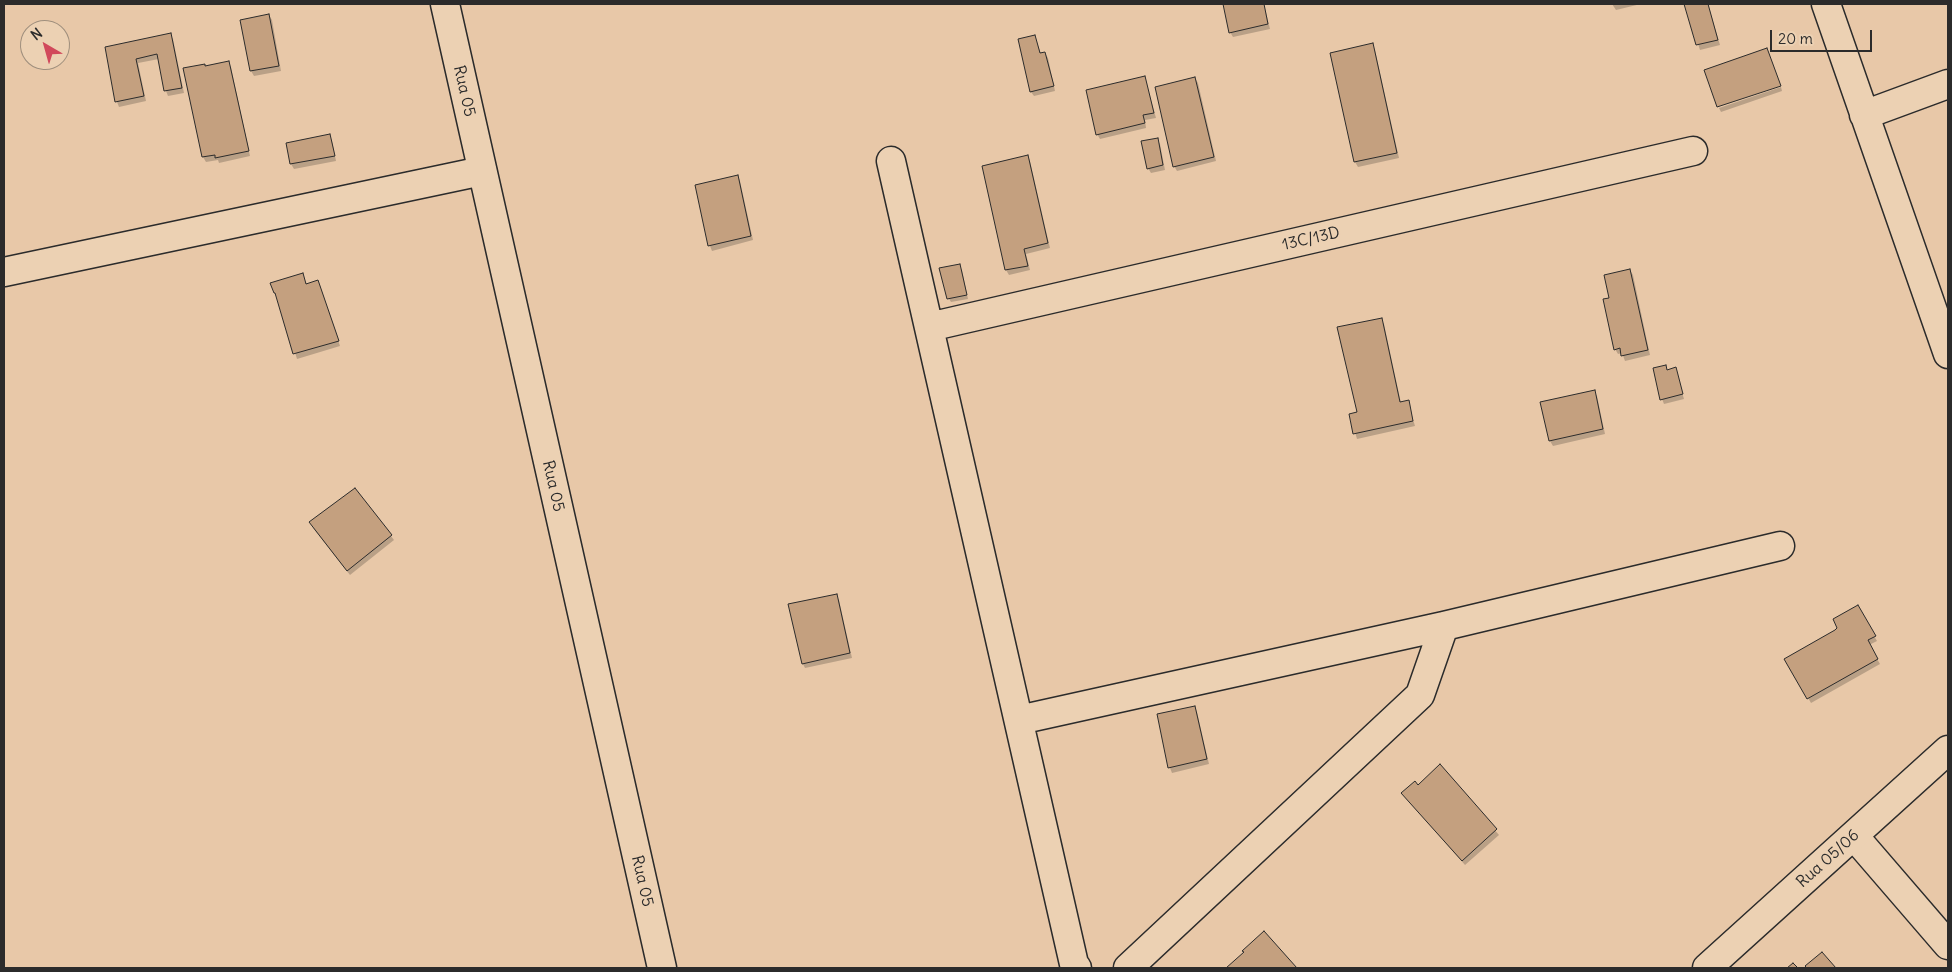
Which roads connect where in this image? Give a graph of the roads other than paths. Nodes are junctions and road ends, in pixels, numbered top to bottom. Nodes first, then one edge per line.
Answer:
1 (445, 4) edge
2 (1826, 4) edge
3 (1948, 84) edge
4 (1864, 115) junction
5 (1694, 152) dead end
6 (891, 161) dead end
7 (482, 171) junction
8 (4, 272) edge
9 (929, 327) junction
10 (1948, 354) edge
11 (1780, 546) dead end
12 (1444, 626) junction
13 (1019, 720) junction
14 (1948, 750) edge
15 (1854, 836) junction
16 (1948, 945) edge
17 (662, 968) edge
18 (1077, 968) edge
19 (1128, 968) edge
20 (1707, 968) edge

1 - 7 street, Rua 05
2 - 4 street
3 - 4 street
4 - 10 street
5 - 9 street, 13C/13D
6 - 9 street
7 - 8 street
7 - 17 street, Rua 05
9 - 13 street
11 - 12 street
12 - 13 street
12 - 19 street
13 - 18 street
14 - 15 street, Rua 05/06
15 - 16 street
15 - 20 street, Rua 05/06

